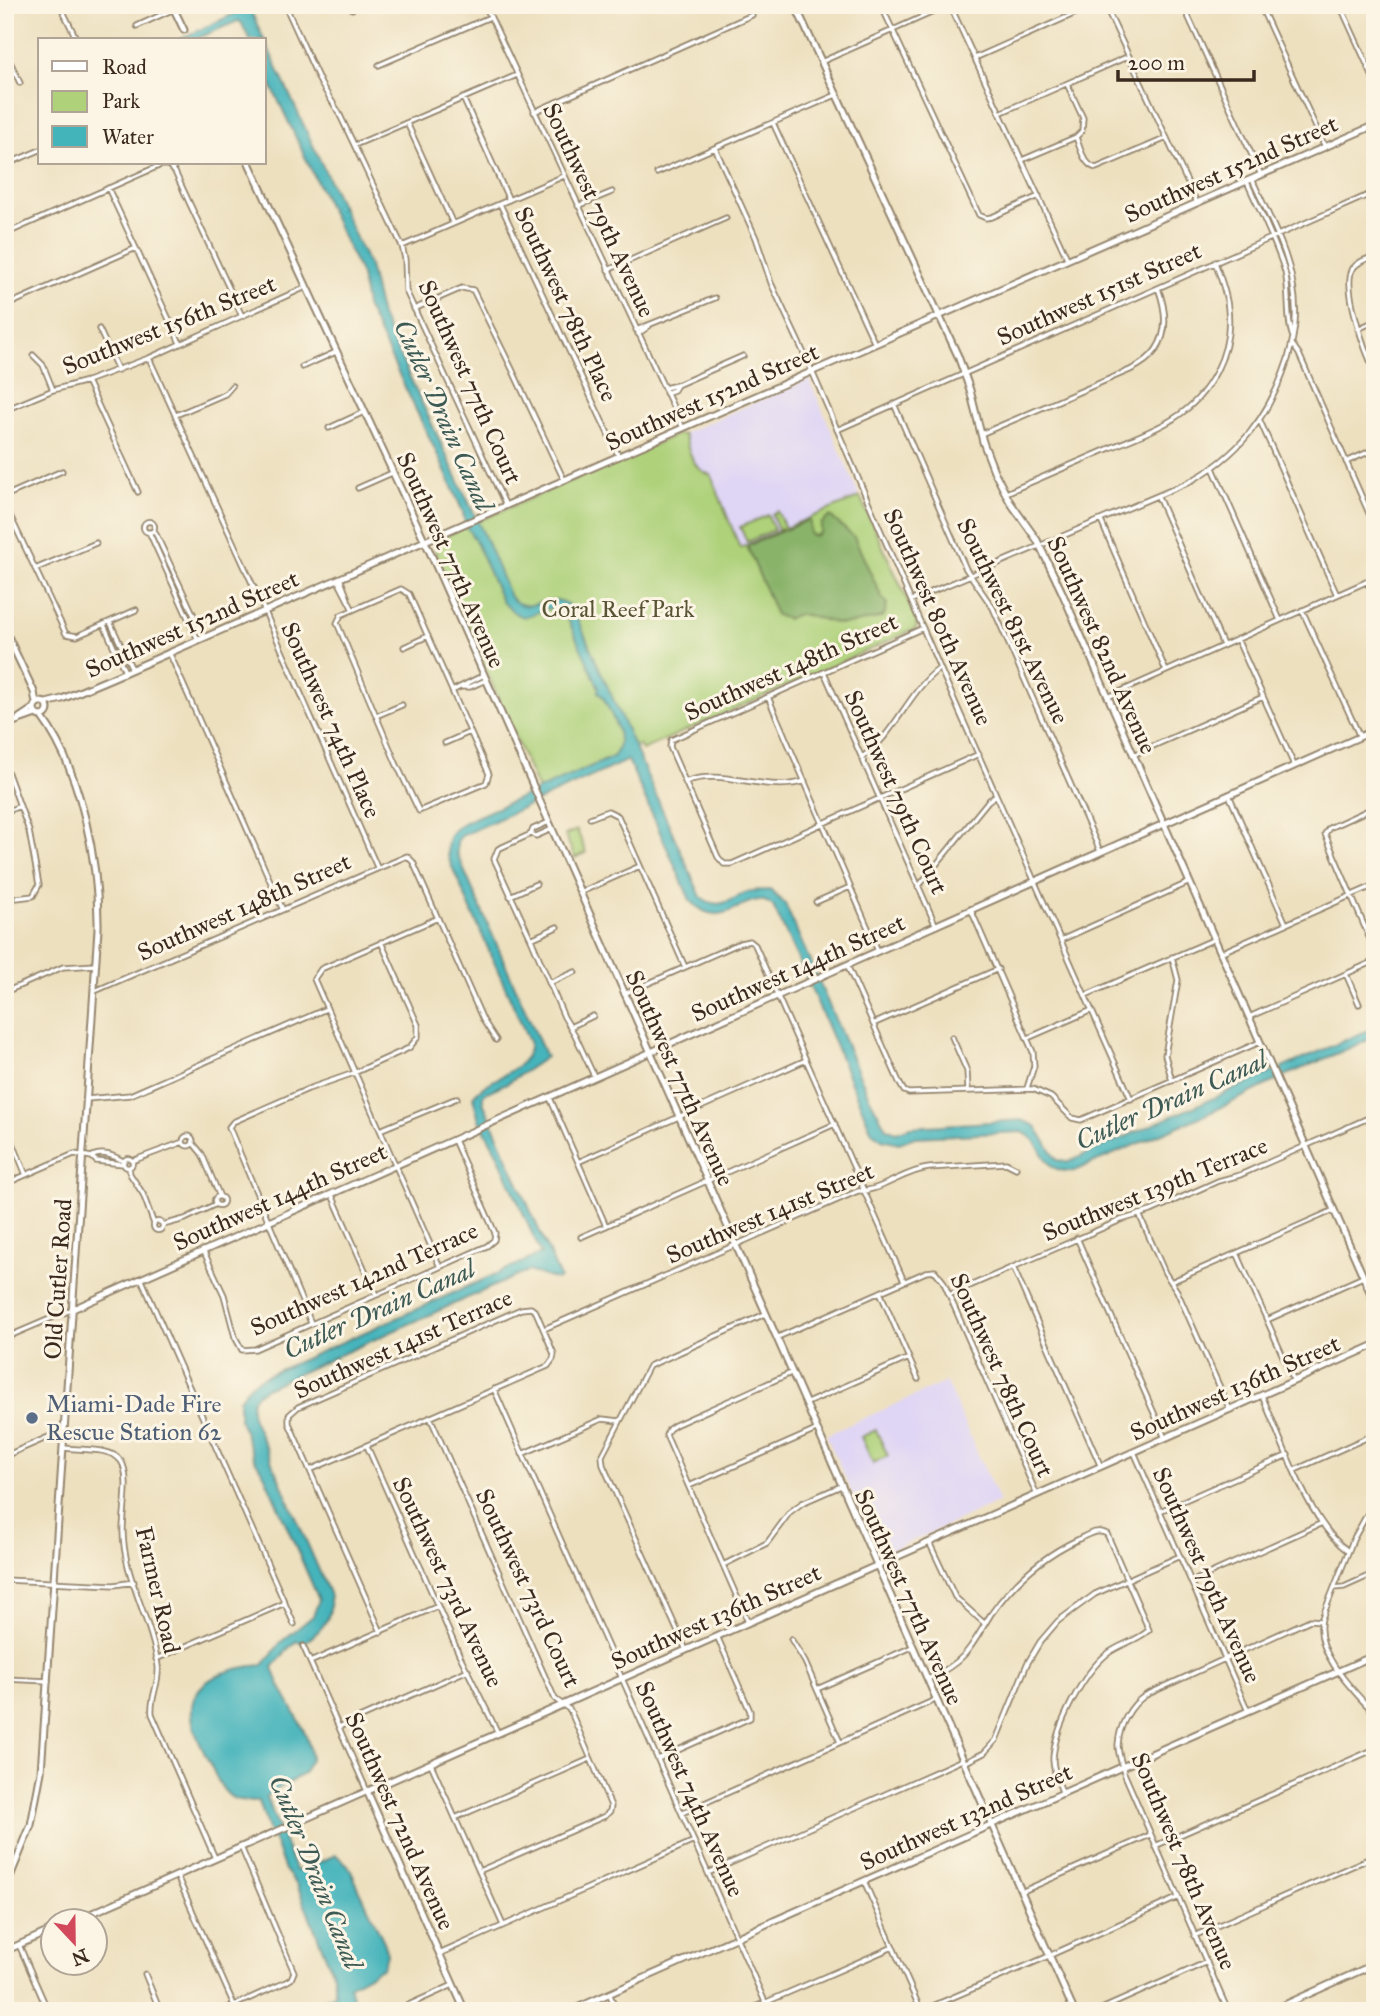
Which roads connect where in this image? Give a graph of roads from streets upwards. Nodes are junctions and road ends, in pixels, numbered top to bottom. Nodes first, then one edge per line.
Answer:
1 (60, 5) edge
2 (285, 5) edge
3 (485, 5) edge
4 (795, 5) edge
5 (881, 5) edge
6 (950, 5) edge
7 (1094, 5) edge
8 (1105, 5) edge
9 (1183, 5) edge
10 (1261, 5) edge
11 (1340, 5) edge
12 (173, 7) edge
13 (752, 15) dead end
14 (490, 16) junction
15 (137, 26) dead end
16 (184, 30) dead end
17 (893, 30) junction
18 (75, 38) edge
19 (5, 51) edge
20 (1129, 57) junction
21 (975, 58) junction
22 (821, 62) junction
23 (379, 65) dead end
24 (517, 75) junction
25 (1375, 82) edge
26 (20, 83) dead end
27 (1067, 83) junction
28 (836, 95) junction
29 (463, 98) junction
30 (534, 112) junction
31 (1000, 113) junction
32 (407, 123) junction
33 (773, 123) junction
34 (1375, 125) edge
35 (1076, 137) junction
36 (1167, 138) junction
37 (355, 145) junction
38 (1325, 147) junction
39 (715, 148) junction
40 (38, 151) edge
41 (1022, 160) junction
42 (249, 164) edge
43 (5, 165) edge
44 (657, 173) dead end
45 (1261, 175) junction
46 (564, 176) junction
47 (1249, 180) junction
48 (108, 188) junction
49 (612, 192) dead end
50 (1375, 192) edge
51 (1039, 196) junction
52 (509, 200) junction
53 (500, 204) junction
54 (1197, 204) junction
55 (578, 206) junction
56 (726, 218) dead end
57 (453, 224) junction
58 (5, 234) edge
59 (1277, 235) junction
60 (1271, 238) junction
61 (402, 246) junction
62 (135, 248) junction
63 (1375, 256) edge
64 (1068, 260) junction
65 (1215, 262) junction
66 (608, 270) junction
67 (306, 287) junction
68 (1158, 287) junction
69 (715, 298) dead end
70 (5, 306) edge
71 (415, 309) junction
72 (242, 316) junction
73 (940, 316) junction
74 (1375, 321) edge
75 (1358, 329) junction
76 (99, 330) dead end
77 (637, 332) junction
78 (1293, 337) junction
79 (1292, 343) junction
80 (180, 344) junction
81 (875, 344) junction
82 (336, 352) junction
83 (33, 355) dead end
84 (743, 356) dead end
85 (149, 358) junction
86 (302, 367) dead end
87 (118, 370) junction
88 (1375, 371) edge
89 (812, 372) junction
90 (965, 373) junction
91 (87, 381) junction
92 (677, 385) junction
93 (232, 386) dead end
94 (664, 388) junction
95 (53, 390) junction
96 (666, 393) junction
97 (894, 404) junction
98 (5, 411) edge
99 (364, 412) junction
100 (176, 415) junction
101 (1260, 421) junction
102 (329, 428) dead end
103 (683, 429) junction
104 (837, 430) junction
105 (981, 434) junction
106 (1375, 449) edge
107 (619, 457) junction
108 (1346, 462) junction
109 (1213, 468) junction
110 (62, 471) dead end
111 (392, 472) junction
112 (564, 481) junction
113 (358, 488) dead end
114 (138, 492) dead end
115 (1006, 493) junction
116 (5, 496) edge
117 (1158, 496) junction
118 (5, 505) edge
119 (506, 506) junction
120 (1372, 515) edge
121 (1101, 521) junction
122 (1375, 527) edge
123 (152, 531) dead end
124 (425, 541) junction
125 (96, 543) dead end
126 (1040, 546) junction
127 (36, 569) junction
128 (970, 574) junction
129 (1375, 578) edge
130 (338, 579) junction
131 (1367, 581) junction
132 (1337, 595) junction
133 (1375, 598) edge
134 (912, 600) junction
135 (136, 610) dead end
136 (353, 610) junction
137 (1302, 610) junction
138 (264, 611) junction
139 (1280, 620) junction
140 (110, 622) junction
141 (104, 625) junction
142 (923, 628) junction
143 (5, 630) edge
144 (428, 636) junction
145 (201, 638) junction
146 (1237, 639) junction
147 (1223, 645) junction
148 (404, 647) dead end
149 (169, 652) junction
150 (940, 668) junction
151 (132, 669) junction
152 (1166, 671) junction
153 (125, 672) junction
154 (824, 672) junction
155 (485, 677) junction
156 (452, 691) junction
157 (768, 696) junction
158 (1108, 697) junction
159 (1264, 697) junction
160 (402, 705) dead end
161 (41, 709) junction
162 (376, 716) junction
163 (5, 724) edge
164 (1375, 730) edge
165 (470, 732) junction
166 (1360, 737) junction
167 (445, 743) dead end
168 (979, 754) junction
169 (1133, 755) junction
170 (862, 757) junction
171 (5, 765) edge
172 (1294, 766) junction
173 (805, 781) junction
174 (685, 782) junction
175 (997, 795) junction
176 (1229, 795) junction
177 (880, 799) junction
178 (20, 806) junction
179 (1375, 807) edge
180 (5, 812) edge
181 (590, 818) dead end
182 (549, 822) junction
183 (823, 824) junction
184 (1164, 825) junction
185 (552, 829) junction
186 (531, 834) junction
187 (1100, 853) junction
188 (640, 866) junction
189 (377, 867) junction
190 (1035, 882) junction
191 (1190, 882) junction
192 (536, 884) dead end
193 (1375, 885) edge
194 (850, 887) junction
195 (918, 887) junction
196 (579, 893) junction
197 (1351, 895) junction
198 (510, 896) junction
199 (17, 898) dead end
200 (816, 902) dead end
201 (282, 908) junction
202 (971, 910) junction
203 (438, 918) junction
204 (1286, 924) junction
205 (936, 926) junction
206 (557, 928) dead end
207 (531, 939) junction
208 (1214, 939) junction
209 (1061, 940) junction
210 (381, 942) junction
211 (878, 951) junction
212 (1375, 951) edge
213 (1220, 953) junction
214 (1172, 957) junction
215 (1375, 961) edge
216 (96, 965) junction
217 (847, 965) junction
218 (685, 967) junction
219 (998, 969) junction
220 (575, 972) dead end
221 (1346, 974) junction
222 (549, 983) junction
223 (95, 991) junction
224 (5, 992) edge
225 (624, 994) junction
226 (1086, 995) junction
227 (779, 996) junction
228 (1359, 1004) dead end
229 (326, 1009) junction
230 (1092, 1010) junction
231 (593, 1016) dead end
232 (1249, 1017) junction
233 (873, 1024) junction
234 (570, 1027) junction
235 (952, 1037) dead end
236 (1028, 1038) junction
237 (496, 1040) dead end
238 (1260, 1042) junction
239 (650, 1052) junction
240 (807, 1060) junction
241 (354, 1073) junction
242 (595, 1078) junction
243 (1172, 1081) junction
244 (1027, 1088) junction
245 (968, 1090) junction
246 (88, 1098) junction
247 (457, 1098) dead end
248 (550, 1098) junction
249 (1131, 1098) junction
250 (1372, 1116) edge
251 (678, 1118) junction
252 (835, 1124) junction
253 (1375, 1129) edge
254 (380, 1130) junction
255 (11, 1138) dead end
256 (454, 1140) junction
257 (1306, 1146) junction
258 (84, 1155) junction
259 (92, 1157) junction
260 (132, 1161) junction
261 (578, 1162) junction
262 (123, 1163) junction
263 (395, 1165) junction
264 (129, 1167) junction
265 (1016, 1168) dead end
266 (26, 1175) junction
267 (706, 1181) junction
268 (5, 1184) edge
269 (864, 1191) junction
270 (332, 1194) junction
271 (1334, 1210) junction
272 (1139, 1214) junction
273 (268, 1221) junction
274 (606, 1226) junction
275 (582, 1237) dead end
276 (1077, 1238) junction
277 (735, 1245) junction
278 (203, 1250) junction
279 (1237, 1253) junction
280 (440, 1267) junction
281 (1013, 1267) junction
282 (141, 1278) junction
283 (1363, 1278) junction
284 (904, 1281) junction
285 (1173, 1281) junction
286 (880, 1292) junction
287 (376, 1295) junction
288 (949, 1295) junction
289 (1375, 1303) edge
290 (73, 1309) junction
291 (765, 1314) junction
292 (1267, 1320) junction
293 (312, 1324) junction
294 (544, 1329) junction
295 (5, 1338) edge
296 (776, 1338) junction
297 (1375, 1345) edge
298 (909, 1358) junction
299 (791, 1373) junction
300 (918, 1378) dead end
301 (1294, 1381) junction
302 (494, 1389) junction
303 (1262, 1395) junction
304 (805, 1404) junction
305 (1230, 1410) junction
306 (430, 1418) junction
307 (620, 1421) junction
308 (816, 1430) junction
309 (65, 1433) junction
310 (1375, 1434) edge
311 (1165, 1438) junction
312 (366, 1446) junction
313 (64, 1448) junction
314 (1134, 1452) junction
315 (523, 1454) junction
316 (1288, 1455) junction
317 (5, 1456) edge
318 (1101, 1466) junction
319 (1295, 1470) junction
320 (310, 1471) junction
321 (689, 1486) junction
322 (841, 1486) junction
323 (1037, 1495) junction
324 (1375, 1500) edge
325 (1160, 1511) junction
326 (1321, 1524) junction
327 (929, 1542) junction
328 (1348, 1551) junction
329 (1180, 1556) junction
330 (723, 1564) junction
331 (876, 1565) junction
332 (1375, 1573) edge
333 (1128, 1579) junction
334 (5, 1580) edge
335 (54, 1581) junction
336 (134, 1582) junction
337 (1191, 1582) junction
338 (1334, 1588) junction
339 (285, 1603) junction
340 (438, 1606) junction
341 (1321, 1621) junction
342 (748, 1622) junction
343 (294, 1624) dead end
344 (985, 1624) junction
345 (381, 1632) junction
346 (717, 1636) junction
347 (791, 1639) dead end
348 (303, 1646) dead end
349 (912, 1647) junction
350 (686, 1650) junction
351 (1375, 1655) edge
352 (1225, 1658) junction
353 (156, 1659) junction
354 (310, 1662) junction
355 (468, 1670) junction
356 (1338, 1672) junction
357 (622, 1678) junction
358 (5, 1679) edge
359 (926, 1679) junction
360 (48, 1681) junction
361 (817, 1689) junction
362 (935, 1700) junction
363 (563, 1704) junction
364 (1248, 1711) junction
365 (1375, 1714) edge
366 (339, 1727) junction
367 (498, 1733) junction
368 (840, 1742) junction
369 (1375, 1749) edge
370 (590, 1759) junction
371 (658, 1759) junction
372 (963, 1762) junction
373 (430, 1763) junction
374 (1122, 1767) junction
375 (367, 1791) junction
376 (1063, 1794) junction
377 (682, 1813) junction
378 (455, 1818) junction
379 (991, 1825) junction
380 (1150, 1835) junction
381 (694, 1841) junction
382 (1155, 1846) junction
383 (241, 1847) junction
384 (1375, 1856) edge
385 (215, 1858) junction
386 (479, 1871) junction
387 (708, 1872) junction
388 (177, 1875) junction
389 (7, 1880) edge
390 (864, 1881) junction
391 (5, 1889) edge
392 (1021, 1892) junction
393 (1177, 1898) junction
394 (103, 1908) edge
395 (503, 1925) junction
396 (38, 1936) edge
397 (1195, 1936) junction
398 (737, 1937) junction
399 (19, 1945) junction
400 (893, 1947) junction
401 (5, 1951) edge
402 (439, 1954) junction
403 (1049, 1955) junction
404 (1207, 1962) junction
405 (1375, 1964) edge
406 (145, 1974) dead end
407 (453, 1985) junction
408 (609, 1993) junction
409 (765, 2002) junction
410 (234, 2005) junction
411 (48, 2011) edge
412 (160, 2011) edge
413 (221, 2011) edge
414 (395, 2011) edge
415 (464, 2011) edge
416 (570, 2011) edge
417 (617, 2011) edge
418 (746, 2011) edge
419 (769, 2011) edge
420 (921, 2011) edge
421 (1074, 2011) edge
422 (1097, 2011) edge
423 (1228, 2011) edge
424 (1271, 2011) edge

1 - 18 street
2 - 37 street, Southwest 77th Court
3 - 14 street, Southwest 79th Avenue
4 - 22 street, Southwest 82nd Avenue
5 - 17 street
6 - 17 street
6 - 21 street
7 - 21 street
8 - 20 street
9 - 45 street
10 - 38 street
11 - 25 street
12 - 15 street
12 - 16 street
13 - 30 street
14 - 23 street
14 - 24 street, Southwest 79th Avenue
17 - 22 street
17 - 51 street
19 - 26 street
20 - 27 street
20 - 36 street
21 - 31 street
22 - 28 street, Southwest 82nd Avenue
24 - 29 street
24 - 30 street, Southwest 79th Avenue
27 - 31 street
27 - 35 street
28 - 33 street
28 - 73 street, Southwest 82nd Avenue
29 - 32 street
29 - 52 street, Southwest 78th Place
30 - 46 street, Southwest 79th Avenue
31 - 41 street
32 - 37 street
32 - 57 street
33 - 39 street
33 - 81 street
34 - 38 street, Southwest 152nd Street
35 - 36 street
35 - 41 street
36 - 54 street
37 - 61 street, Southwest 77th Court
38 - 45 street, Southwest 152nd Street
39 - 44 street
39 - 89 street, Southwest 80th Avenue
40 - 43 street
41 - 51 street
42 - 67 street, Southwest 77th Avenue
45 - 47 street, Southwest 152nd Street
46 - 52 street
46 - 55 street, Southwest 79th Avenue
47 - 54 street, Southwest 152nd Street
47 - 59 street
47 - 60 street
48 - 58 street
48 - 62 street
48 - 72 street
49 - 55 street
50 - 59 street, Southwest 151st Street
51 - 64 street
52 - 53 street
53 - 57 street
53 - 107 street, Southwest 78th Place
54 - 64 street, Southwest 152nd Street
55 - 66 street, Southwest 79th Avenue
56 - 66 street
57 - 61 street
59 - 60 street, Southwest 151st Street
59 - 78 street
60 - 65 street, Southwest 151st Street
60 - 78 street
61 - 71 street, Southwest 77th Court
62 - 70 street
62 - 80 street
63 - 75 street
64 - 73 street, Southwest 152nd Street
65 - 68 street, Southwest 151st Street
65 - 115 street
66 - 77 street, Southwest 79th Avenue
67 - 72 street, Southwest 156th Street
67 - 82 street, Southwest 77th Avenue
68 - 90 street, Southwest 151st Street
68 - 105 street
69 - 77 street
71 - 112 street
71 - 119 street, Southwest 77th Court
72 - 80 street, Southwest 156th Street
73 - 81 street, Southwest 152nd Street
73 - 90 street, Southwest 82nd Avenue
74 - 75 street
75 - 88 street
76 - 87 street
77 - 94 street, Southwest 79th Avenue
78 - 79 street
79 - 101 street
79 - 108 street
80 - 85 street, Southwest 156th Street
81 - 89 street, Southwest 152nd Street
82 - 86 street
82 - 99 street, Southwest 77th Avenue
83 - 95 street
84 - 92 street
85 - 87 street, Southwest 156th Street
85 - 100 street, Southwest 74th Place
87 - 91 street, Southwest 156th Street
89 - 103 street, Southwest 152nd Street
89 - 104 street, Southwest 80th Avenue
90 - 97 street, Southwest 151st Street
90 - 105 street, Southwest 82nd Avenue
91 - 95 street, Southwest 156th Street
91 - 114 street
92 - 94 street
92 - 96 street
93 - 100 street
94 - 96 street, Southwest 79th Avenue
95 - 98 street, Southwest 156th Street
96 - 103 street, Southwest 79th Avenue
97 - 104 street, Southwest 151st Street
97 - 128 street, Southwest 81st Avenue
99 - 102 street
99 - 111 street, Southwest 77th Avenue
100 - 138 street, Southwest 74th Place
101 - 109 street
101 - 132 street
103 - 107 street, Southwest 152nd Street
104 - 134 street, Southwest 80th Avenue
105 - 115 street, Southwest 82nd Avenue
106 - 108 street
107 - 112 street, Southwest 152nd Street
108 - 120 street
109 - 117 street
109 - 139 street
110 - 116 street
111 - 113 street
111 - 124 street, Southwest 77th Avenue
112 - 119 street, Southwest 152nd Street
115 - 126 street, Southwest 82nd Avenue
117 - 121 street
117 - 147 street
118 - 127 street
119 - 124 street, Southwest 152nd Street
120 - 122 street
121 - 126 street
121 - 152 street
123 - 145 street
124 - 130 street, Southwest 152nd Street
124 - 155 street, Southwest 77th Avenue
125 - 127 street
126 - 128 street
126 - 158 street, Southwest 82nd Avenue
127 - 141 street
128 - 134 street
128 - 187 street, Southwest 81st Avenue
129 - 131 street
130 - 136 street
130 - 138 street, Southwest 152nd Street
131 - 132 street
131 - 133 street
132 - 137 street
134 - 142 street, Southwest 80th Avenue
135 - 140 street
136 - 144 street
136 - 162 street
137 - 139 street
137 - 166 street
138 - 145 street, Southwest 152nd Street
138 - 189 street, Southwest 74th Place
139 - 146 street
140 - 141 street
140 - 151 street
141 - 153 street
142 - 150 street, Southwest 80th Avenue
142 - 154 street, Southwest 148th Street
143 - 161 street, Old Cutler Road
144 - 148 street
144 - 156 street
145 - 149 street, Southwest 152nd Street
146 - 147 street
146 - 159 street
147 - 152 street
149 - 151 street, Southwest 152nd Street
149 - 201 street
150 - 168 street, Southwest 80th Avenue
150 - 170 street
151 - 153 street, Southwest 152nd Street
152 - 158 street
153 - 161 street, Southwest 152nd Street
154 - 157 street, Southwest 148th Street
154 - 170 street, Southwest 79th Court
155 - 156 street
155 - 182 street, Southwest 77th Avenue
156 - 165 street
157 - 173 street
157 - 174 street, Southwest 148th Street
158 - 169 street, Southwest 82nd Avenue
159 - 169 street
159 - 172 street
160 - 162 street
161 - 163 street, Southwest 152nd Street
161 - 216 street, Old Cutler Road
162 - 165 street
164 - 166 street, Southwest 144th Street
165 - 167 street
166 - 172 street, Southwest 144th Street
168 - 175 street, Southwest 80th Avenue
168 - 177 street
169 - 184 street, Southwest 82nd Avenue
170 - 177 street, Southwest 79th Court
171 - 178 street
172 - 176 street, Southwest 144th Street
173 - 174 street
173 - 183 street
174 - 183 street
175 - 190 street, Southwest 80th Avenue
175 - 195 street
176 - 184 street, Southwest 144th Street
176 - 204 street
177 - 183 street
177 - 195 street, Southwest 79th Court
178 - 180 street
178 - 199 street
179 - 197 street
181 - 188 street
182 - 185 street, Southwest 77th Avenue
182 - 186 street
183 - 194 street
184 - 187 street, Southwest 144th Street
184 - 191 street, Southwest 82nd Avenue
185 - 186 street
185 - 196 street, Southwest 77th Avenue
186 - 198 street
187 - 190 street, Southwest 144th Street
188 - 196 street
188 - 218 street
189 - 201 street, Southwest 148th Street
189 - 203 street, Southwest 148th Street
190 - 202 street, Southwest 144th Street
190 - 209 street, Southwest 80th Avenue
191 - 208 street, Southwest 82nd Avenue
191 - 209 street
192 - 198 street
193 - 197 street
194 - 200 street
194 - 211 street
195 - 205 street, Southwest 79th Court
196 - 225 street, Southwest 77th Avenue
197 - 204 street
197 - 212 street
198 - 207 street
201 - 223 street, Southwest 148th Street
202 - 205 street, Southwest 144th Street
202 - 219 street, Southwest 79th Court
203 - 210 street
203 - 237 street
204 - 213 street
205 - 211 street, Southwest 144th Street
206 - 207 street
207 - 222 street
208 - 213 street, Southwest 82nd Avenue
208 - 214 street
209 - 226 street, Southwest 80th Avenue
210 - 229 street
210 - 241 street
211 - 217 street, Southwest 144th Street
213 - 232 street, Southwest 82nd Avenue
214 - 226 street
214 - 243 street
215 - 221 street
216 - 223 street, Old Cutler Road
216 - 224 street
217 - 227 street, Southwest 144th Street
217 - 233 street
218 - 225 street
218 - 227 street
219 - 233 street
219 - 236 street, Southwest 79th Court
220 - 222 street
221 - 228 street
221 - 232 street
222 - 234 street
223 - 246 street, Old Cutler Road
225 - 239 street, Southwest 77th Avenue
226 - 230 street, Southwest 80th Avenue
227 - 239 street, Southwest 144th Street
227 - 240 street
229 - 241 street
229 - 246 street
230 - 236 street
230 - 249 street, Southwest 80th Avenue
231 - 234 street
232 - 238 street, Southwest 82nd Avenue
233 - 245 street
234 - 242 street
235 - 245 street
236 - 244 street, Southwest 79th Court
238 - 243 street
238 - 257 street, Southwest 82nd Avenue
239 - 242 street, Southwest 144th Street
239 - 251 street, Southwest 77th Avenue
240 - 251 street
240 - 252 street
241 - 254 street
241 - 273 street
242 - 248 street, Southwest 144th Street
243 - 249 street
244 - 245 street
244 - 249 street
246 - 258 street, Old Cutler Road
247 - 254 street
248 - 256 street, Southwest 144th Street
248 - 261 street
250 - 253 street
250 - 257 street, Southwest 139th Terrace
251 - 261 street
251 - 267 street, Southwest 77th Avenue
252 - 267 street
252 - 269 street
254 - 263 street
255 - 266 street
256 - 263 street, Southwest 144th Street
256 - 280 street, Southwest 142nd Terrace
257 - 271 street, Southwest 82nd Avenue
257 - 272 street, Southwest 139th Terrace
258 - 259 street
258 - 266 street
258 - 290 street, Old Cutler Road
259 - 262 street
259 - 262 street
260 - 262 street
260 - 264 street
260 - 264 street
261 - 274 street
262 - 264 street
263 - 270 street, Southwest 144th Street
263 - 280 street
265 - 269 street, Southwest 141st Street
266 - 268 street
267 - 274 street
267 - 277 street, Southwest 77th Avenue
269 - 277 street, Southwest 141st Street
269 - 284 street
270 - 273 street, Southwest 144th Street
270 - 287 street
271 - 279 street
271 - 283 street, Southwest 82nd Avenue
272 - 276 street, Southwest 139th Terrace
272 - 285 street
273 - 278 street, Southwest 144th Street
273 - 293 street
274 - 275 street
276 - 281 street, Southwest 139th Terrace
276 - 311 street
277 - 291 street, Southwest 77th Avenue
277 - 294 street, Southwest 141st Street
278 - 282 street, Southwest 144th Street
278 - 293 street, Southwest 142nd Terrace
279 - 285 street
279 - 292 street
280 - 287 street, Southwest 142nd Terrace
281 - 288 street, Southwest 139th Terrace
281 - 318 street
282 - 290 street, Southwest 144th Street
282 - 339 street
283 - 289 street, Southwest 82nd Avenue
283 - 292 street
284 - 286 street
284 - 288 street, Southwest 78th Court
285 - 305 street
286 - 296 street
286 - 298 street
287 - 293 street, Southwest 142nd Terrace
288 - 323 street, Southwest 78th Court
290 - 295 street, Southwest 144th Street
290 - 309 street, Old Cutler Road
291 - 296 street, Southwest 77th Avenue
291 - 307 street
292 - 301 street
294 - 302 street
294 - 320 street, Southwest 141st Terrace
296 - 299 street, Southwest 77th Avenue
297 - 301 street, Southwest 136th Street
298 - 300 street
298 - 304 street
299 - 304 street, Southwest 77th Avenue
299 - 321 street
301 - 303 street, Southwest 136th Street
302 - 306 street
302 - 315 street, Southwest 74th Avenue
303 - 305 street, Southwest 136th Street
303 - 316 street
304 - 308 street, Southwest 77th Avenue
305 - 311 street, Southwest 136th Street
306 - 312 street
306 - 363 street, Southwest 73rd Court
307 - 315 street
307 - 350 street
308 - 321 street
308 - 322 street, Southwest 77th Avenue
309 - 313 street, Old Cutler Road
309 - 317 street
310 - 319 street
311 - 314 street, Southwest 136th Street
312 - 320 street
312 - 340 street, Southwest 73rd Avenue
313 - 335 street, Old Cutler Road
313 - 336 street, Farmer Road
314 - 318 street, Southwest 136th Street
314 - 325 street, Southwest 79th Avenue
315 - 357 street, Southwest 74th Avenue
316 - 319 street
316 - 325 street
318 - 323 street, Southwest 136th Street
319 - 326 street
320 - 345 street
321 - 330 street
322 - 330 street
322 - 331 street, Southwest 77th Avenue
323 - 327 street, Southwest 136th Street
324 - 328 street
325 - 329 street, Southwest 79th Avenue
326 - 328 street
326 - 337 street
327 - 331 street, Southwest 136th Street
327 - 344 street
328 - 338 street
329 - 333 street
329 - 337 street, Southwest 79th Avenue
330 - 342 street
331 - 342 street, Southwest 136th Street
331 - 349 street, Southwest 77th Avenue
332 - 338 street
333 - 344 street
333 - 372 street
333 - 376 street
334 - 335 street
335 - 336 street
335 - 360 street, Old Cutler Road
336 - 353 street, Farmer Road
337 - 352 street, Southwest 79th Avenue
338 - 341 street
339 - 343 street
339 - 353 street
340 - 345 street
340 - 355 street, Southwest 73rd Avenue
341 - 352 street
341 - 356 street
342 - 346 street, Southwest 136th Street
344 - 359 street
345 - 354 street
346 - 350 street, Southwest 136th Street
346 - 371 street
347 - 361 street
348 - 354 street, Southwest 72nd Avenue
349 - 359 street, Southwest 77th Avenue
349 - 361 street
350 - 357 street, Southwest 136th Street
351 - 356 street, Southwest 132nd Street
352 - 364 street, Southwest 79th Avenue
352 - 374 street, Southwest 78th Avenue
353 - 385 street, Farmer Road
354 - 366 street, Southwest 72nd Avenue
355 - 366 street
355 - 367 street, Southwest 73rd Avenue
356 - 364 street, Southwest 132nd Street
356 - 365 street
357 - 363 street, Southwest 136th Street
357 - 371 street, Southwest 74th Avenue
358 - 360 street
359 - 362 street, Southwest 77th Avenue
360 - 389 street, Old Cutler Road
361 - 368 street
362 - 368 street
362 - 372 street, Southwest 77th Avenue
363 - 367 street, Southwest 136th Street
363 - 370 street, Southwest 73rd Court
364 - 374 street, Southwest 132nd Street
366 - 375 street, Southwest 72nd Avenue
367 - 373 street, Southwest 136th Street
368 - 377 street
369 - 382 street
370 - 378 street
370 - 386 street, Southwest 73rd Court
371 - 377 street, Southwest 74th Avenue
372 - 379 street, Southwest 77th Avenue
372 - 387 street
373 - 375 street, Southwest 136th Street
373 - 378 street
374 - 376 street, Southwest 132nd Street
374 - 380 street, Southwest 78th Avenue
375 - 383 street, Southwest 136th Street
375 - 402 street, Southwest 72nd Avenue
376 - 379 street, Southwest 132nd Street
377 - 381 street, Southwest 74th Avenue
378 - 386 street
379 - 390 street, Southwest 132nd Street
379 - 392 street, Southwest 77th Avenue
380 - 382 street, Southwest 78th Avenue
380 - 392 street
381 - 387 street, Southwest 74th Avenue
381 - 395 street
382 - 393 street, Southwest 78th Avenue
383 - 385 street, Southwest 136th Street
383 - 410 street
384 - 397 street
385 - 388 street, Southwest 136th Street
386 - 395 street
387 - 398 street, Southwest 74th Avenue
388 - 394 street, Southwest 136th Street
388 - 410 street
389 - 391 street, Old Cutler Road
390 - 398 street, Southwest 132nd Street
390 - 400 street
392 - 403 street, Southwest 77th Avenue
393 - 397 street, Southwest 78th Avenue
393 - 403 street
395 - 402 street
396 - 399 street
397 - 404 street, Southwest 78th Avenue
398 - 408 street, Southwest 132nd Street
398 - 409 street, Southwest 74th Avenue
399 - 401 street
399 - 411 street
400 - 409 street
400 - 420 street
402 - 407 street, Southwest 72nd Avenue
403 - 420 street
403 - 421 street, Southwest 77th Avenue
404 - 422 street
404 - 423 street, Southwest 78th Avenue
405 - 424 street
406 - 412 street
407 - 414 street
407 - 415 street, Southwest 72nd Avenue
408 - 416 street, Southwest 132nd Street
408 - 417 street
409 - 418 street
409 - 419 street, Southwest 74th Avenue
410 - 413 street

